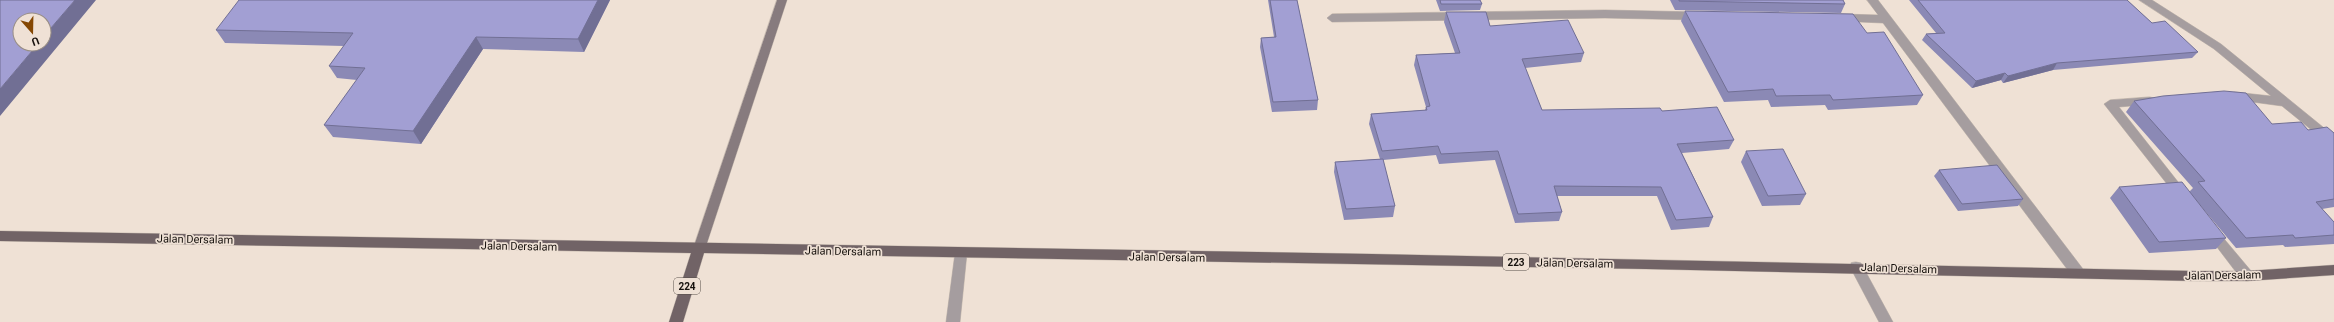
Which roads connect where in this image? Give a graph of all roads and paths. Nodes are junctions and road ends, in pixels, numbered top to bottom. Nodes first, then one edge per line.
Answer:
1 (782, 0) edge
2 (1872, 0) edge
3 (2144, 0) edge
4 (1706, 16) edge
5 (1332, 18) dead end
6 (1832, 18) edge
7 (1886, 19) junction
8 (2222, 96) edge
9 (2165, 100) edge
10 (2284, 102) junction
11 (2334, 142) edge
12 (2188, 202) edge
13 (2203, 221) edge
14 (0, 236) edge
15 (699, 249) junction
16 (961, 253) junction
17 (1856, 267) junction
18 (2334, 270) edge
19 (2078, 273) junction
20 (2247, 276) junction
21 (676, 322) edge
22 (953, 322) edge
23 (1886, 322) edge

1 - 15 main road
2 - 7 street
3 - 10 street
4 - 5 street
6 - 7 street
7 - 19 street
8 - 10 street
9 - 12 street
10 - 11 street
13 - 20 street
14 - 15 main road, Jalan Dersalam
15 - 16 main road, Jalan Dersalam / 223
15 - 21 main road, 224
16 - 17 main road, Jalan Dersalam / 223
16 - 22 street
17 - 19 main road, Jalan Dersalam / 223
17 - 23 street
18 - 20 main road, Jalan Dersalam / 223
19 - 20 main road, Jalan Dersalam / 223

